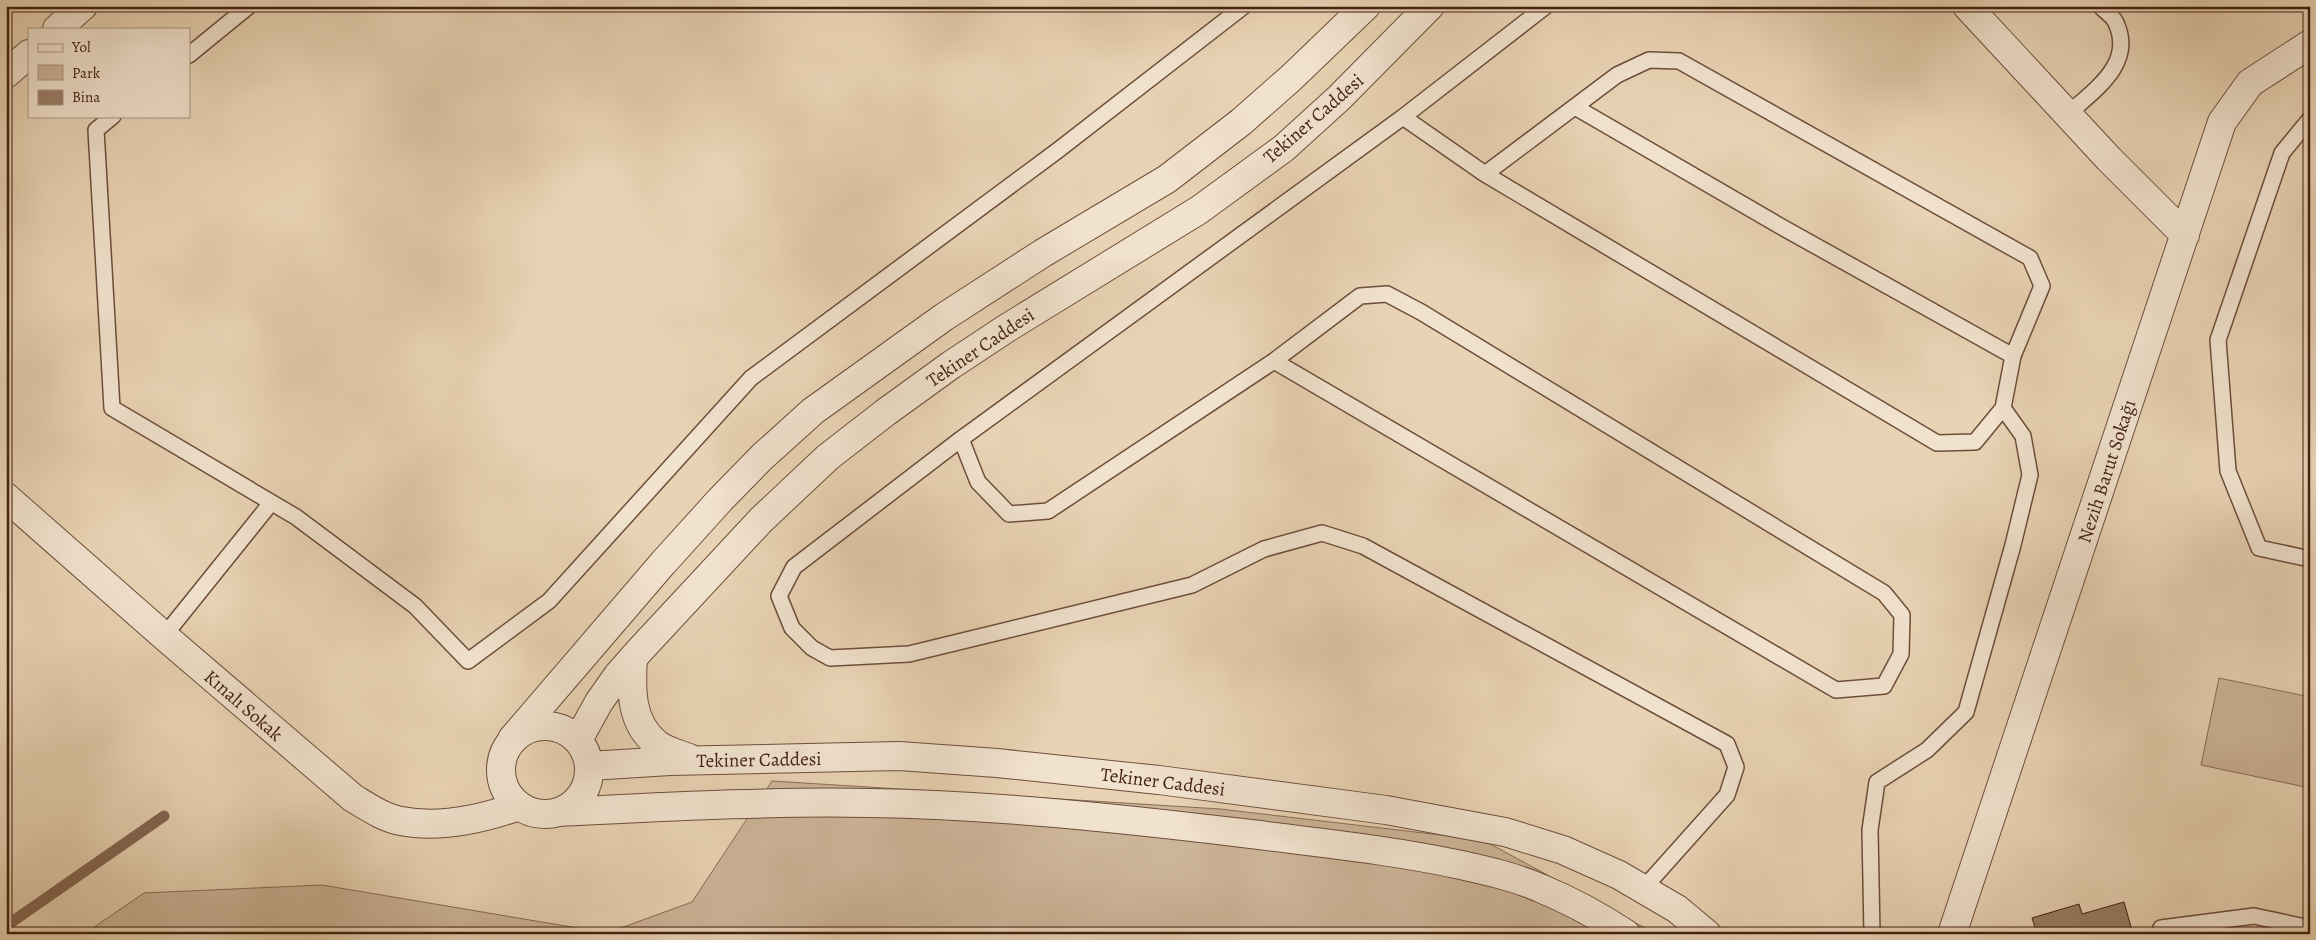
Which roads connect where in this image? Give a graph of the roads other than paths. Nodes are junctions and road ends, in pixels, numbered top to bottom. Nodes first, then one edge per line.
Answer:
1 (83, 6) edge
2 (249, 6) edge
3 (1244, 6) edge
4 (1366, 6) edge
5 (1430, 6) edge
6 (1546, 6) edge
7 (1967, 6) edge
8 (2100, 6) edge
9 (59, 28) edge
10 (2310, 44) edge
11 (190, 54) edge
12 (28, 55) edge
13 (6, 74) edge
14 (1575, 107) junction
15 (2068, 114) junction
16 (111, 118) edge
17 (1403, 118) junction
18 (2310, 119) edge
19 (1485, 174) junction
20 (2185, 235) junction
21 (2013, 356) junction
22 (1274, 361) junction
23 (2003, 408) junction
24 (960, 439) junction
25 (6, 497) edge
26 (271, 502) junction
27 (2310, 559) edge
28 (164, 636) junction
29 (633, 658) junction
30 (512, 740) junction
31 (578, 740) junction
32 (695, 761) junction
33 (589, 766) junction
34 (518, 806) junction
35 (560, 812) junction
36 (1643, 889) junction
37 (2310, 928) edge
38 (1626, 934) edge
39 (1707, 934) edge
40 (1872, 934) edge
41 (1952, 934) edge
42 (2160, 934) edge

1 - 9 street
2 - 11 lane
3 - 26 lane
4 - 30 street
5 - 29 street, Tekiner Caddesi
6 - 17 lane
7 - 15 street
8 - 15 lane
10 - 20 street, Nezih Barut Sokağı
12 - 13 street
14 - 19 lane
14 - 21 lane
14 - 21 lane
15 - 20 street
16 - 26 lane
17 - 19 lane
17 - 24 lane
18 - 27 lane
19 - 23 lane
20 - 41 street, Nezih Barut Sokağı
21 - 23 lane
22 - 22 lane
22 - 24 lane
23 - 40 lane
24 - 36 lane
25 - 28 street, Kınalı Sokak
26 - 28 lane
28 - 34 street, Kınalı Sokak
29 - 31 street, Tekiner Caddesi
29 - 32 street
30 - 31 street
30 - 34 street
31 - 33 street
32 - 33 street, Tekiner Caddesi
32 - 36 street, Tekiner Caddesi
33 - 35 street
34 - 35 street
35 - 38 street
36 - 39 street, Tekiner Caddesi
37 - 42 lane

